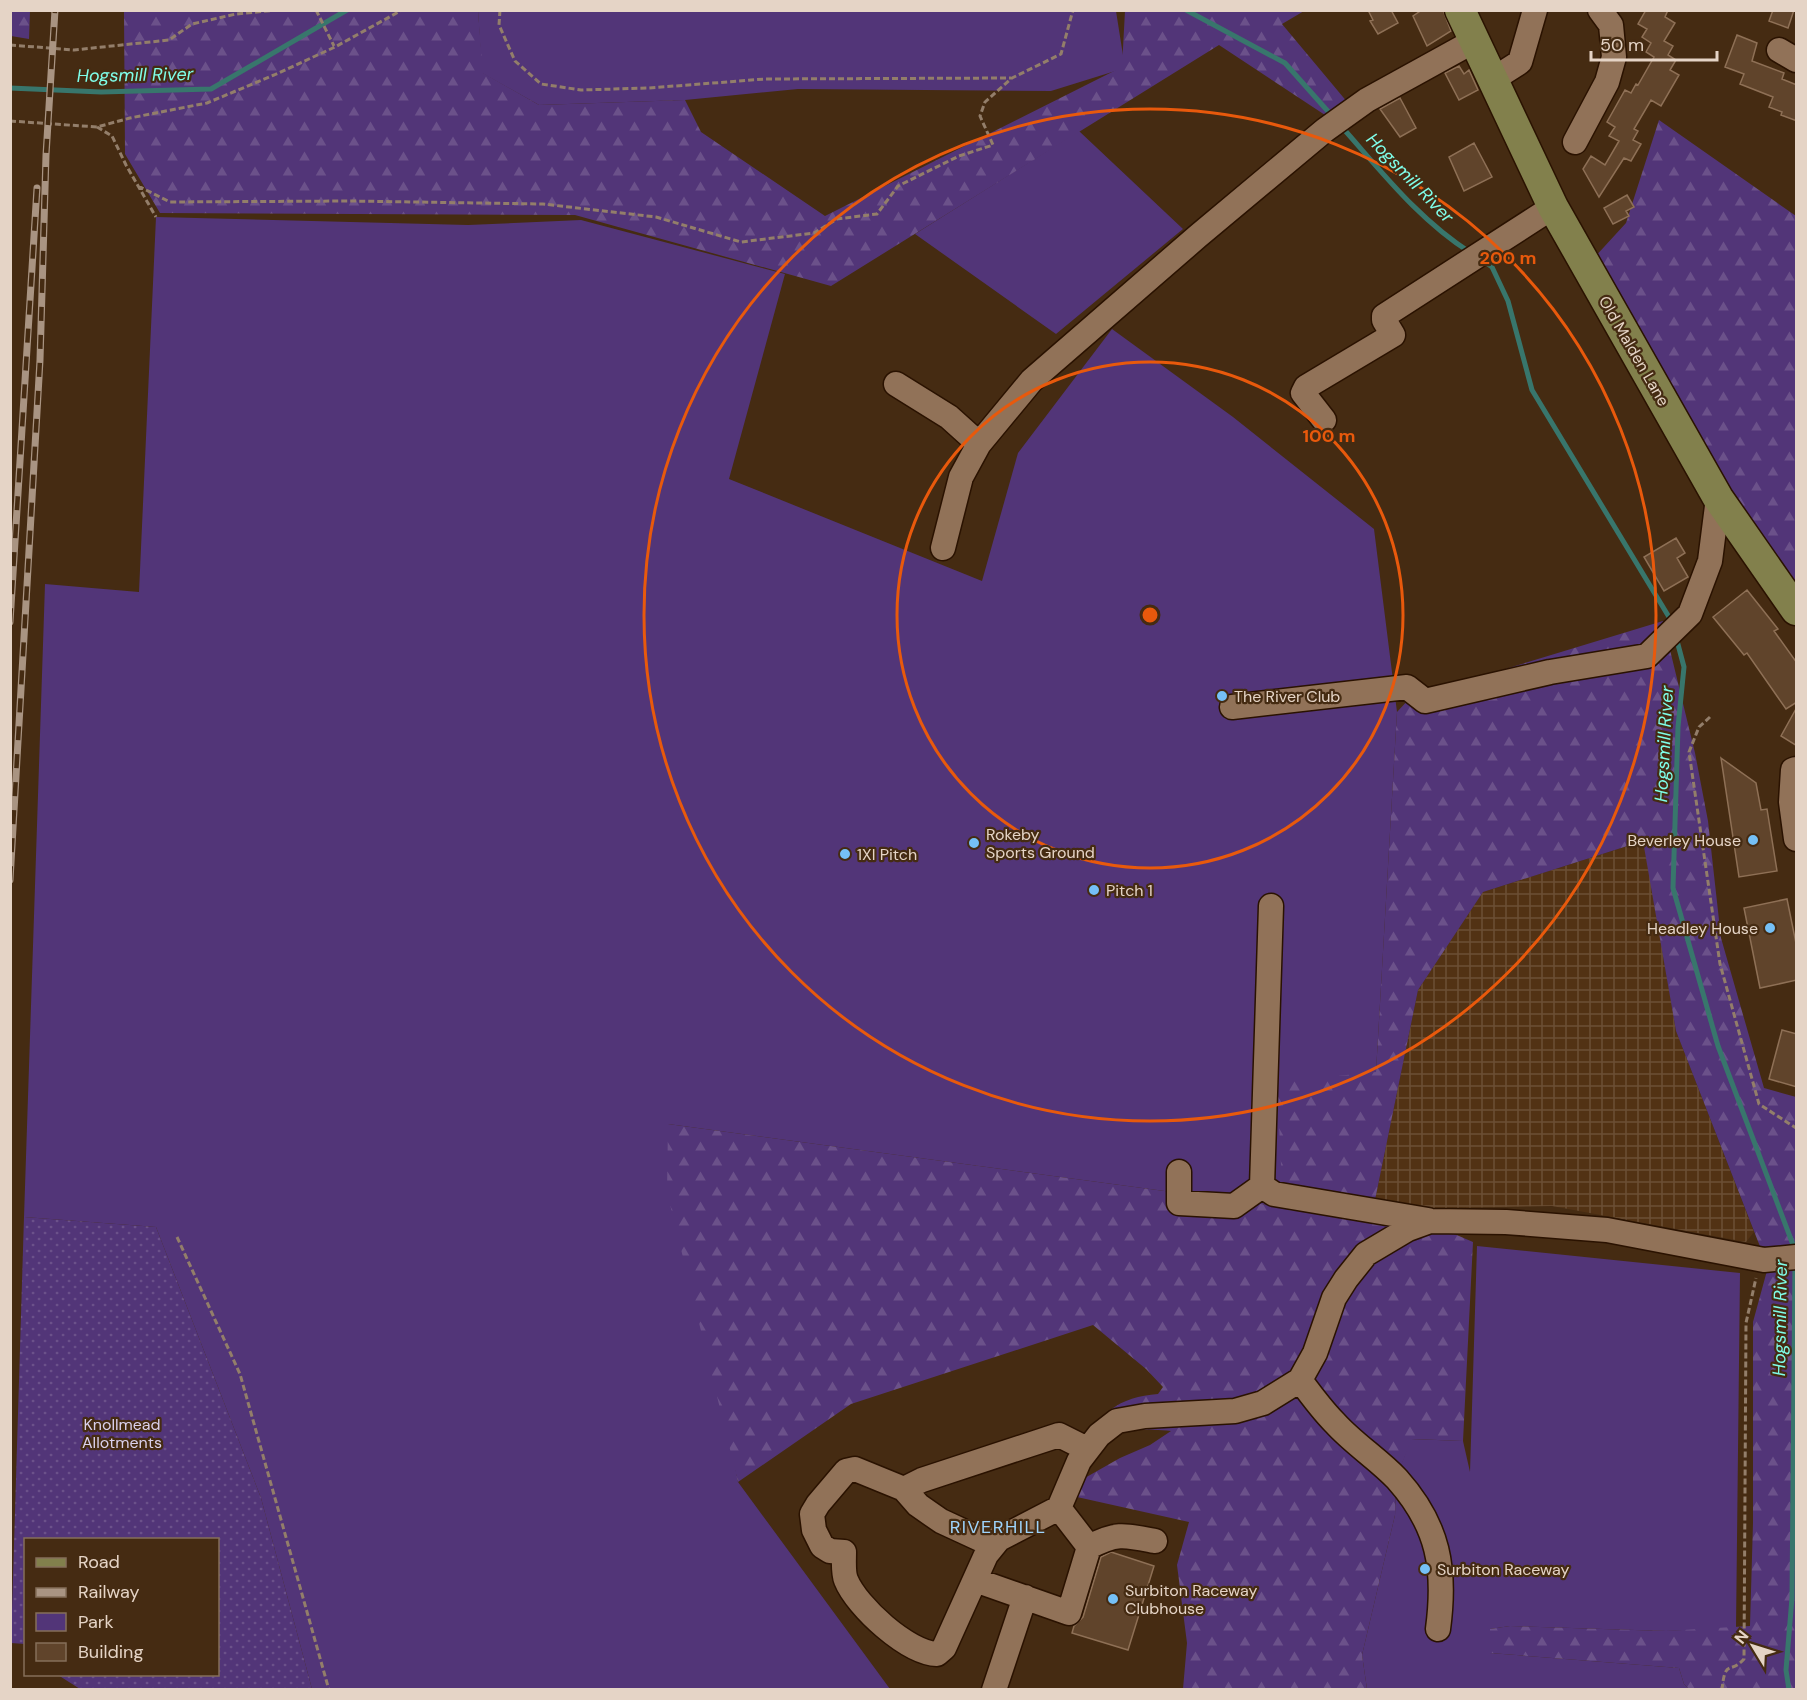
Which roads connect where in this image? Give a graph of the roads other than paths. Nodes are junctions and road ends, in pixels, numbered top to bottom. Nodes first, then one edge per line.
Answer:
1 (1460, 10) edge
2 (1535, 10) edge
3 (1600, 10) edge
4 (1474, 41) junction
5 (1492, 81) junction
6 (1575, 142) dead end
7 (1553, 207) junction
8 (896, 384) dead end
9 (1324, 420) dead end
10 (979, 444) junction
11 (1718, 498) junction
12 (943, 549) dead end
13 (1797, 610) edge
14 (1232, 707) dead end
15 (1797, 769) edge
16 (1797, 839) edge
17 (1271, 906) dead end
18 (1179, 1172) dead end
19 (1262, 1186) junction
20 (1430, 1221) junction
21 (1797, 1257) edge
22 (1300, 1380) junction
23 (1087, 1449) junction
24 (904, 1489) junction
25 (1059, 1508) junction
26 (999, 1539) junction
27 (1155, 1541) dead end
28 (1089, 1547) junction
29 (975, 1580) junction
30 (1025, 1598) junction
31 (1438, 1629) dead end
32 (994, 1689) edge

1 - 4 main road, Old Malden Lane
2 - 5 street
3 - 6 street
4 - 5 main road, Old Malden Lane
4 - 10 street
5 - 7 main road, Old Malden Lane
7 - 9 street
7 - 11 main road, Old Malden Lane
8 - 10 street
10 - 12 street
11 - 13 main road, Old Malden Lane
11 - 14 street
15 - 16 street
17 - 19 street
18 - 19 street
19 - 20 street
20 - 21 street
20 - 22 street
22 - 23 street
22 - 31 street
23 - 24 street
23 - 25 street
24 - 26 street
24 - 29 street
25 - 26 street
25 - 28 street
26 - 29 street
27 - 28 street
28 - 30 street
29 - 30 street
30 - 32 street

